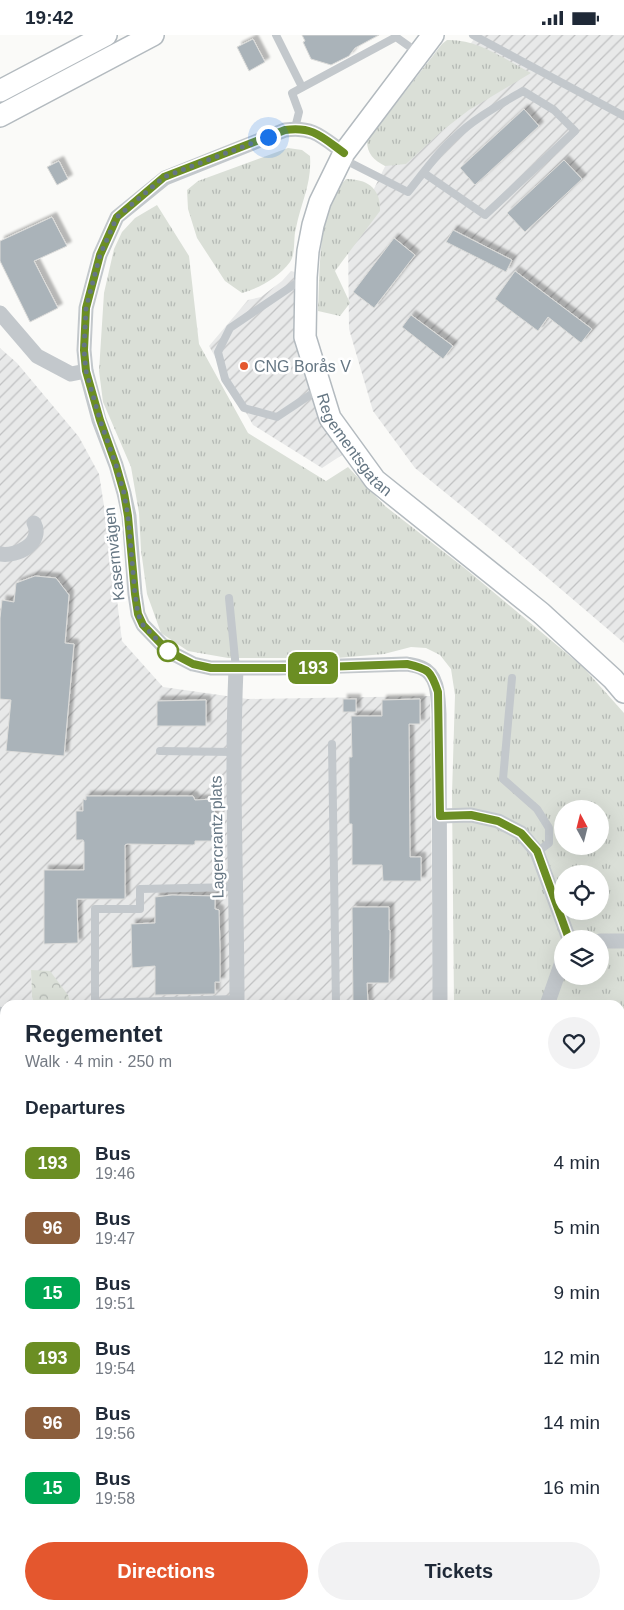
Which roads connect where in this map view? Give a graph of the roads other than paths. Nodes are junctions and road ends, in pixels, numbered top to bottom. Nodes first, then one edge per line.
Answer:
1 (106, 35) edge
2 (153, 35) edge
3 (276, 35) edge
4 (433, 35) edge
5 (473, 35) edge
6 (398, 36) edge
7 (419, 53) junction
8 (302, 87) junction
9 (0, 91) edge
10 (0, 116) edge
11 (624, 116) edge
12 (295, 128) junction
13 (343, 156) junction
14 (424, 173) junction
15 (306, 277) junction
16 (0, 313) edge
17 (86, 371) junction
18 (321, 388) junction
19 (34, 523) dead end
20 (0, 554) edge
21 (229, 598) dead end
22 (236, 669) junction
23 (512, 678) dead end
24 (624, 693) edge
25 (332, 745) dead end
26 (160, 751) dead end
27 (234, 752) junction
28 (440, 816) junction
29 (537, 851) junction
30 (236, 887) junction
31 (566, 930) edge
32 (609, 941) edge
33 (624, 941) edge
34 (554, 985) edge
35 (95, 1000) edge
36 (237, 1000) edge
37 (336, 1000) edge
38 (440, 1000) edge
39 (549, 1000) edge

1 - 9 street
2 - 10 street
3 - 8 lane
4 - 7 street, Regementsgatan
5 - 11 lane
6 - 7 lane
6 - 8 lane
7 - 13 street, Regementsgatan
8 - 12 lane
12 - 13 street
12 - 17 street, Kasernvägen
13 - 14 lane
13 - 15 street, Regementsgatan
14 - 14 lane
15 - 18 street, Regementsgatan
15 - 18 lane
16 - 17 street
17 - 22 street, Kasernvägen
18 - 24 street, Regementsgatan
19 - 20 street
21 - 22 lane
22 - 27 street, Lagercrantz plats
22 - 28 street, Kasernvägen
23 - 29 lane
25 - 37 lane
26 - 27 lane
27 - 30 street, Lagercrantz plats
28 - 29 street
28 - 38 street, Kasernvägen
29 - 31 street
30 - 35 lane
30 - 36 street, Lagercrantz plats
32 - 33 street
34 - 39 street

